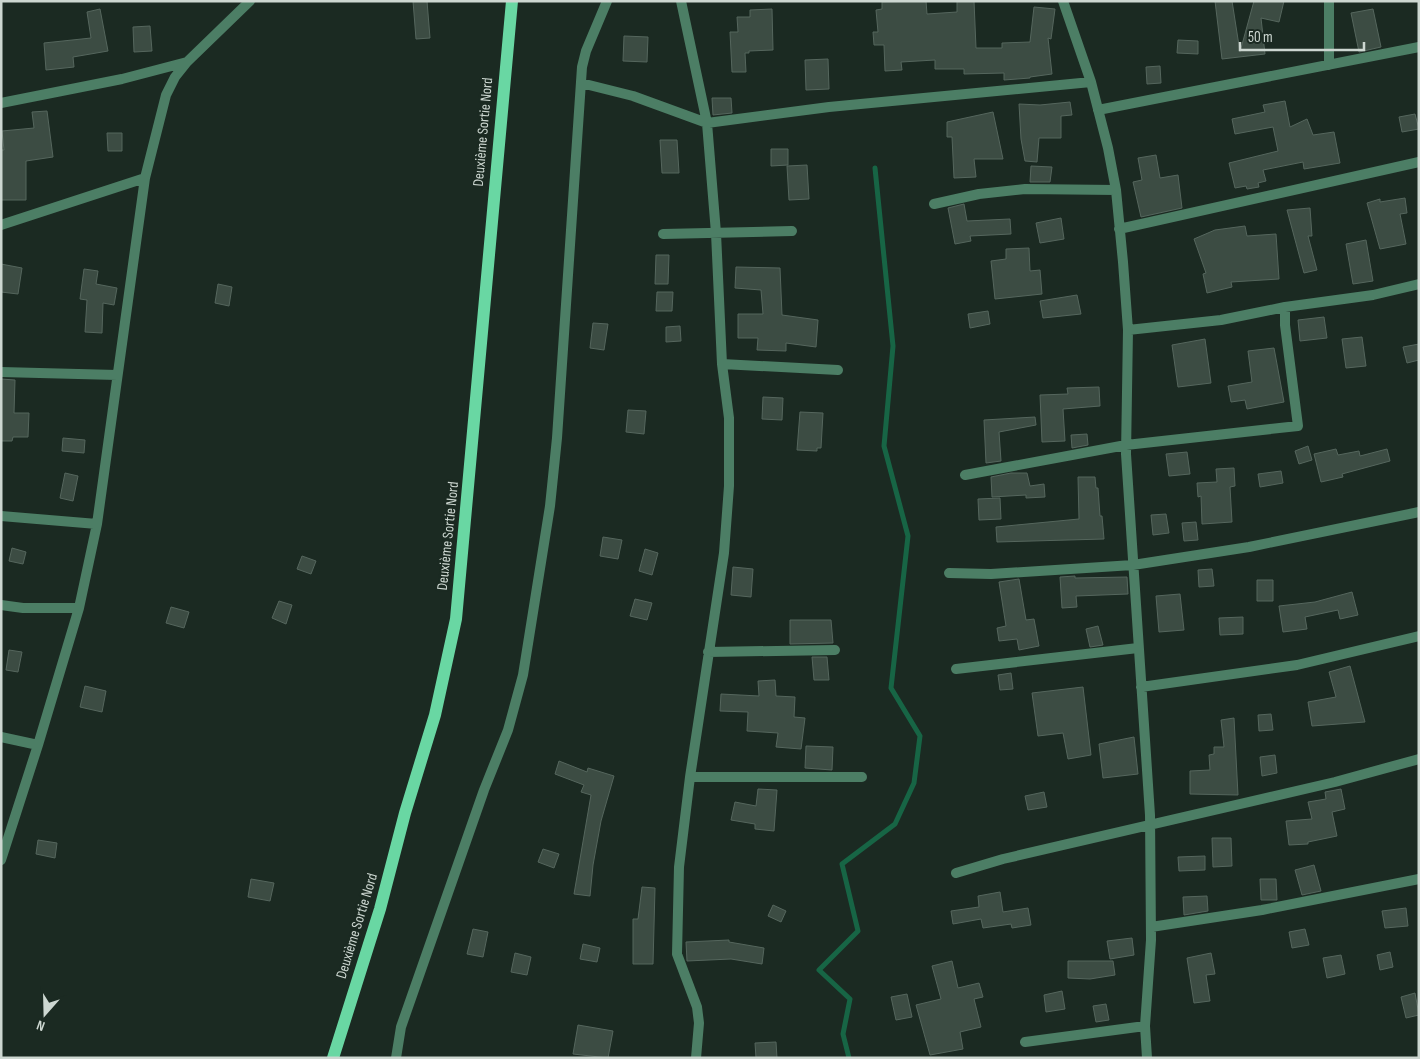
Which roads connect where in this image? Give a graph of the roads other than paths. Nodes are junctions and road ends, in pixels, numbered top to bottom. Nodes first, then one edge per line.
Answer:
1 (250, 1) edge
2 (512, 1) edge
3 (607, 1) edge
4 (681, 1) edge
5 (1064, 1) edge
6 (1329, 1) edge
7 (1419, 48) edge
8 (188, 62) junction
9 (1329, 65) junction
10 (1091, 82) junction
11 (581, 83) junction
12 (1, 103) edge
13 (1098, 110) junction
14 (707, 123) junction
15 (1419, 162) edge
16 (145, 178) junction
17 (1116, 190) junction
18 (934, 204) dead end
19 (1, 224) edge
20 (1119, 229) junction
21 (792, 231) dead end
22 (716, 233) junction
23 (663, 234) dead end
24 (1419, 284) edge
25 (1285, 307) junction
26 (1128, 330) junction
27 (722, 364) junction
28 (838, 370) dead end
29 (1, 372) edge
30 (117, 375) junction
31 (1126, 446) junction
32 (965, 475) dead end
33 (1419, 512) edge
34 (1, 516) edge
35 (97, 524) junction
36 (1133, 565) junction
37 (949, 573) dead end
38 (1, 605) edge
39 (79, 608) junction
40 (1419, 636) edge
41 (1138, 648) junction
42 (835, 650) dead end
43 (708, 652) junction
44 (956, 669) dead end
45 (1142, 687) junction
46 (1, 737) edge
47 (38, 745) junction
48 (1419, 759) edge
49 (862, 776) dead end
50 (690, 777) junction
51 (1150, 825) junction
52 (2, 857) edge
53 (956, 873) dead end
54 (1419, 879) edge
55 (1151, 926) junction
56 (1145, 1026) junction
57 (1025, 1042) dead end
58 (333, 1058) edge
59 (396, 1058) edge
60 (696, 1058) edge
61 (1147, 1058) edge

1 - 8 street
2 - 58 main road, Deuxième Sortie Nord
3 - 11 street
4 - 14 street
5 - 10 street
6 - 9 street
7 - 9 street
8 - 12 street
8 - 16 street
9 - 13 street
10 - 13 street
10 - 14 street
11 - 14 street
11 - 59 street
13 - 17 street
14 - 22 street
15 - 20 street
16 - 19 street
16 - 30 street
17 - 18 street
17 - 20 street
20 - 26 street
21 - 22 street
22 - 23 street
22 - 27 street
24 - 25 street
25 - 26 street
25 - 31 street
26 - 31 street
27 - 28 street
27 - 43 street
29 - 30 street
30 - 35 street
31 - 32 street
31 - 36 street
33 - 36 street
34 - 35 street
35 - 39 street
36 - 37 street
36 - 41 street
38 - 39 street
39 - 47 street
40 - 45 street
41 - 44 street
41 - 45 street
42 - 43 street
43 - 50 street
45 - 51 street
46 - 47 street
47 - 52 street
48 - 51 street
49 - 50 street
50 - 60 street
51 - 53 street
51 - 55 street
54 - 55 street
55 - 56 street
56 - 57 street
56 - 61 street

